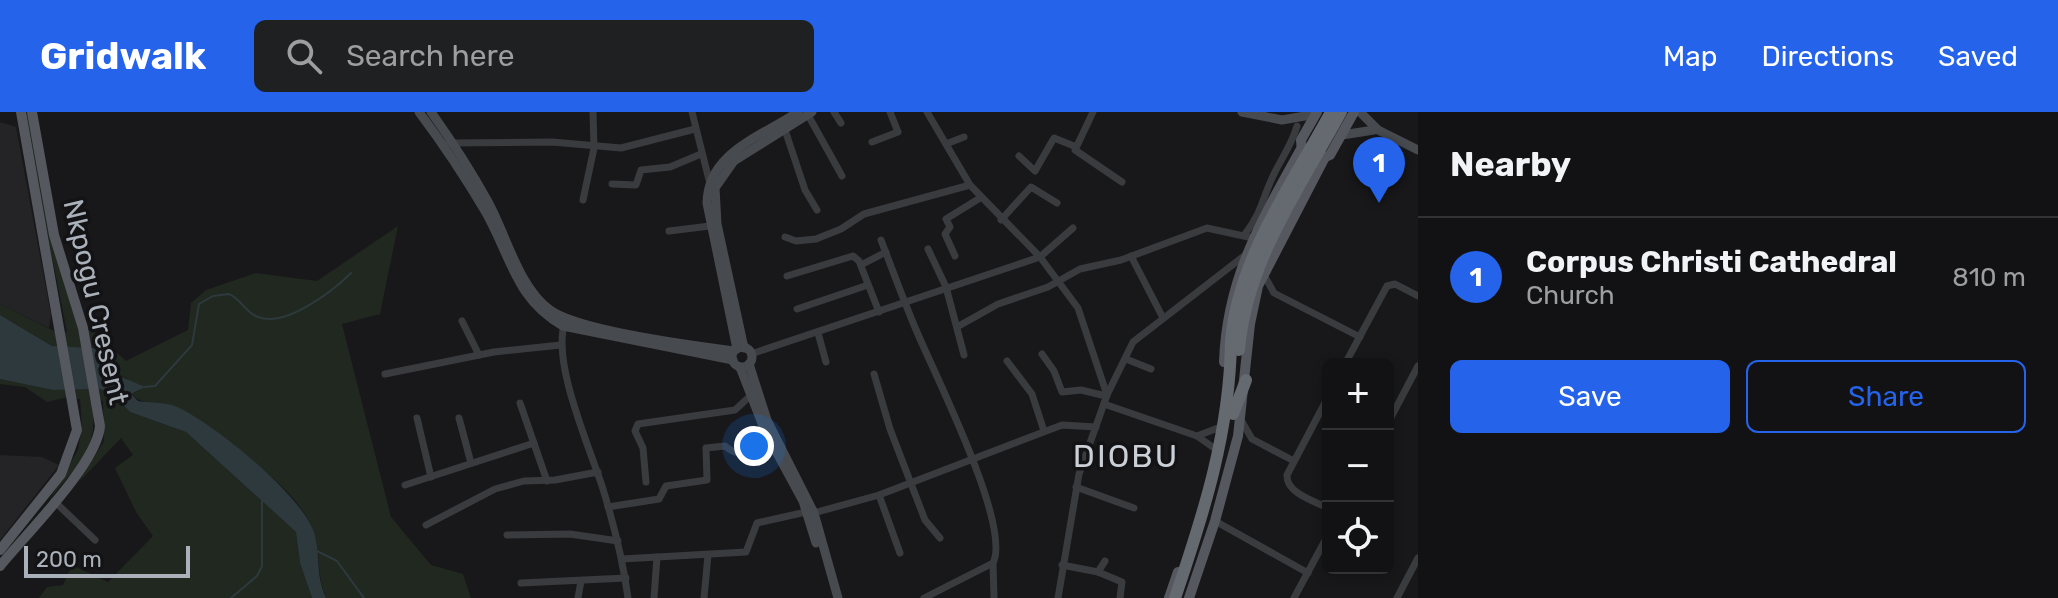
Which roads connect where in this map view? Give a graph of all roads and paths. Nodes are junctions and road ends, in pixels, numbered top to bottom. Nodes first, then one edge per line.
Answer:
1 (21, 112) edge
2 (32, 112) edge
3 (419, 112) edge
4 (431, 112) edge
5 (593, 112) edge
6 (692, 112) edge
7 (834, 112) edge
8 (890, 112) edge
9 (927, 112) edge
10 (1093, 112) edge
11 (1242, 112) edge
12 (1331, 112) edge
13 (1341, 112) edge
14 (1354, 112) edge
15 (1360, 112) edge
16 (1317, 113) edge
17 (799, 114) edge
18 (1282, 120) junction
19 (841, 123) dead end
20 (1297, 126) junction
21 (695, 129) junction
22 (785, 130) junction
23 (1378, 130) junction
24 (1342, 135) junction
25 (964, 137) dead end
26 (872, 142) dead end
27 (1302, 143) junction
28 (448, 144) junction
29 (946, 144) junction
30 (1074, 146) junction
31 (594, 148) junction
32 (1418, 150) edge
33 (701, 154) junction
34 (1019, 156) dead end
35 (1324, 159) junction
36 (705, 163) junction
37 (717, 167) junction
38 (842, 176) dead end
39 (709, 180) junction
40 (1122, 182) dead end
41 (612, 184) dead end
42 (970, 185) junction
43 (980, 198) junction
44 (583, 200) dead end
45 (1057, 203) dead end
46 (817, 210) dead end
47 (1001, 220) junction
48 (710, 226) junction
49 (1073, 228) dead end
50 (669, 231) dead end
51 (1249, 236) junction
52 (785, 237) dead end
53 (881, 240) dead end
54 (928, 249) dead end
55 (886, 252) junction
56 (955, 256) dead end
57 (1131, 256) junction
58 (1244, 256) junction
59 (1040, 257) junction
60 (861, 265) junction
61 (1221, 272) junction
62 (1263, 273) junction
63 (787, 276) dead end
64 (1058, 279) junction
65 (1235, 280) junction
66 (868, 285) junction
67 (946, 287) junction
68 (1274, 293) junction
69 (1418, 296) edge
70 (903, 301) junction
71 (1254, 301) junction
72 (797, 309) dead end
73 (879, 312) junction
74 (1162, 316) junction
75 (462, 321) dead end
76 (565, 323) junction
77 (957, 327) junction
78 (818, 333) junction
79 (1360, 337) junction
80 (561, 345) junction
81 (1235, 345) junction
82 (1042, 354) dead end
83 (479, 355) junction
84 (964, 355) dead end
85 (741, 356) junction
86 (1348, 358) edge
87 (1126, 359) junction
88 (1007, 361) dead end
89 (826, 362) dead end
90 (1418, 366) edge
91 (1151, 369) dead end
92 (385, 374) dead end
93 (874, 374) dead end
94 (1224, 379) joint
95 (1246, 380) joint
96 (749, 397) junction
97 (1106, 398) junction
98 (520, 403) dead end
99 (1322, 408) edge
100 (1394, 412) edge
101 (1237, 416) junction
102 (417, 418) dead end
103 (459, 418) dead end
104 (1096, 427) junction
105 (1221, 430) junction
106 (1044, 431) junction
107 (1197, 436) junction
108 (1252, 439) junction
109 (534, 443) junction
110 (771, 443) junction
111 (1236, 446) junction
112 (1214, 448) junction
113 (972, 458) junction
114 (1294, 461) junction
115 (471, 463) junction
116 (598, 472) junction
117 (431, 477) junction
118 (547, 481) junction
119 (646, 482) dead end
120 (910, 483) junction
121 (405, 485) dead end
122 (1076, 487) junction
123 (879, 495) junction
124 (54, 501) junction
125 (1322, 505) edge
126 (608, 507) junction
127 (1134, 508) dead end
128 (809, 513) junction
129 (1215, 521) junction
130 (426, 525) dead end
131 (507, 535) dead end
132 (940, 538) dead end
133 (95, 540) dead end
134 (618, 541) junction
135 (1322, 546) edge
136 (0, 550) edge
137 (900, 553) dead end
138 (708, 555) junction
139 (657, 557) junction
140 (622, 559) junction
141 (1418, 559) edge
142 (1105, 561) dead end
143 (993, 563) junction
144 (1062, 565) junction
145 (0, 566) edge
146 (1098, 572) junction
147 (1308, 573) junction
148 (626, 578) junction
149 (581, 581) junction
150 (521, 583) dead end
151 (578, 598) edge
152 (628, 598) edge
153 (654, 598) edge
154 (704, 598) edge
155 (835, 598) edge
156 (924, 598) edge
157 (994, 598) edge
158 (1058, 598) edge
159 (1120, 598) edge
160 (1169, 598) edge
161 (1175, 598) edge
162 (1182, 598) edge
163 (1189, 598) edge
164 (1294, 598) edge
165 (1397, 598) edge

1 - 136 main road, Nkpogu Cresent
2 - 124 main road, Nkpogu Cresent
3 - 28 street
4 - 28 street
5 - 31 street
6 - 21 street
7 - 19 street
8 - 26 street
9 - 29 street
10 - 30 street
11 - 18 street
12 - 81 highway, bridge
13 - 81 highway, bridge
14 - 24 main road
15 - 23 street
16 - 18 street
16 - 27 main road
17 - 22 street
17 - 37 street
17 - 38 street
18 - 20 street
20 - 27 street
20 - 51 street
21 - 31 street
21 - 33 street
22 - 46 street
22 - 85 street
23 - 24 street
23 - 32 street
24 - 35 main road
25 - 29 street
27 - 35 main road
27 - 51 main road
28 - 31 street
28 - 76 street
29 - 42 street
30 - 34 street
30 - 40 street
31 - 44 street
33 - 36 street
33 - 41 street
35 - 62 main road
36 - 37 street
36 - 39 street
37 - 39 street
39 - 48 street
42 - 43 street
42 - 52 street
43 - 47 street
43 - 56 street
45 - 47 street
47 - 59 street
48 - 50 street
48 - 85 street
49 - 59 street
51 - 57 street
51 - 58 main road
53 - 55 street
54 - 67 street
55 - 60 street
55 - 70 street
57 - 64 street
57 - 74 street
58 - 61 street
58 - 65 main road
59 - 64 street
59 - 67 street
60 - 63 street
60 - 66 street
61 - 65 street
61 - 74 street
62 - 68 street
62 - 71 main road
64 - 77 street
64 - 97 street
65 - 94 main road
66 - 72 street
66 - 73 street
67 - 70 street
67 - 77 street
68 - 71 street
68 - 79 street
69 - 79 street
70 - 73 street
70 - 113 street
71 - 95 main road
73 - 78 street
74 - 87 street
75 - 83 street
76 - 80 street
76 - 85 street
77 - 84 street
78 - 85 street
78 - 89 street
79 - 86 street
80 - 83 street
80 - 116 street
81 - 101 highway
81 - 105 highway
82 - 97 street
83 - 92 street
85 - 96 street
85 - 128 street
87 - 91 street
87 - 97 street
88 - 106 street
90 - 100 street
93 - 120 street
94 - 105 highway
95 - 101 highway
96 - 110 street
96 - 119 street
97 - 104 street
97 - 107 street
98 - 109 street
99 - 114 street
101 - 108 street
101 - 111 main road
101 - 162 highway
102 - 117 street
103 - 115 street
104 - 106 street
104 - 122 street
105 - 107 street
105 - 112 main road
105 - 161 highway
106 - 113 street
107 - 112 street
108 - 111 street
108 - 114 street
109 - 115 street
109 - 118 street
110 - 126 street
110 - 128 street
111 - 129 main road
112 - 160 main road
113 - 120 street
113 - 143 street
114 - 125 street
115 - 117 street
116 - 118 street
116 - 126 street
117 - 121 street
118 - 130 street
120 - 123 street
120 - 132 street
122 - 127 street
122 - 144 street
123 - 128 street
123 - 137 street
124 - 133 street
124 - 145 main road, Nkpogu Cresent
126 - 134 street
128 - 138 street
128 - 155 street
129 - 147 street
129 - 163 main road
131 - 134 street
134 - 140 street
135 - 147 street
138 - 139 street
138 - 154 street
139 - 140 street
139 - 153 street
140 - 148 street
141 - 165 street
142 - 146 street
143 - 156 street
143 - 157 street
144 - 146 street
144 - 158 street
146 - 159 street
147 - 164 street
148 - 149 street
148 - 152 street
149 - 150 street
149 - 151 street

